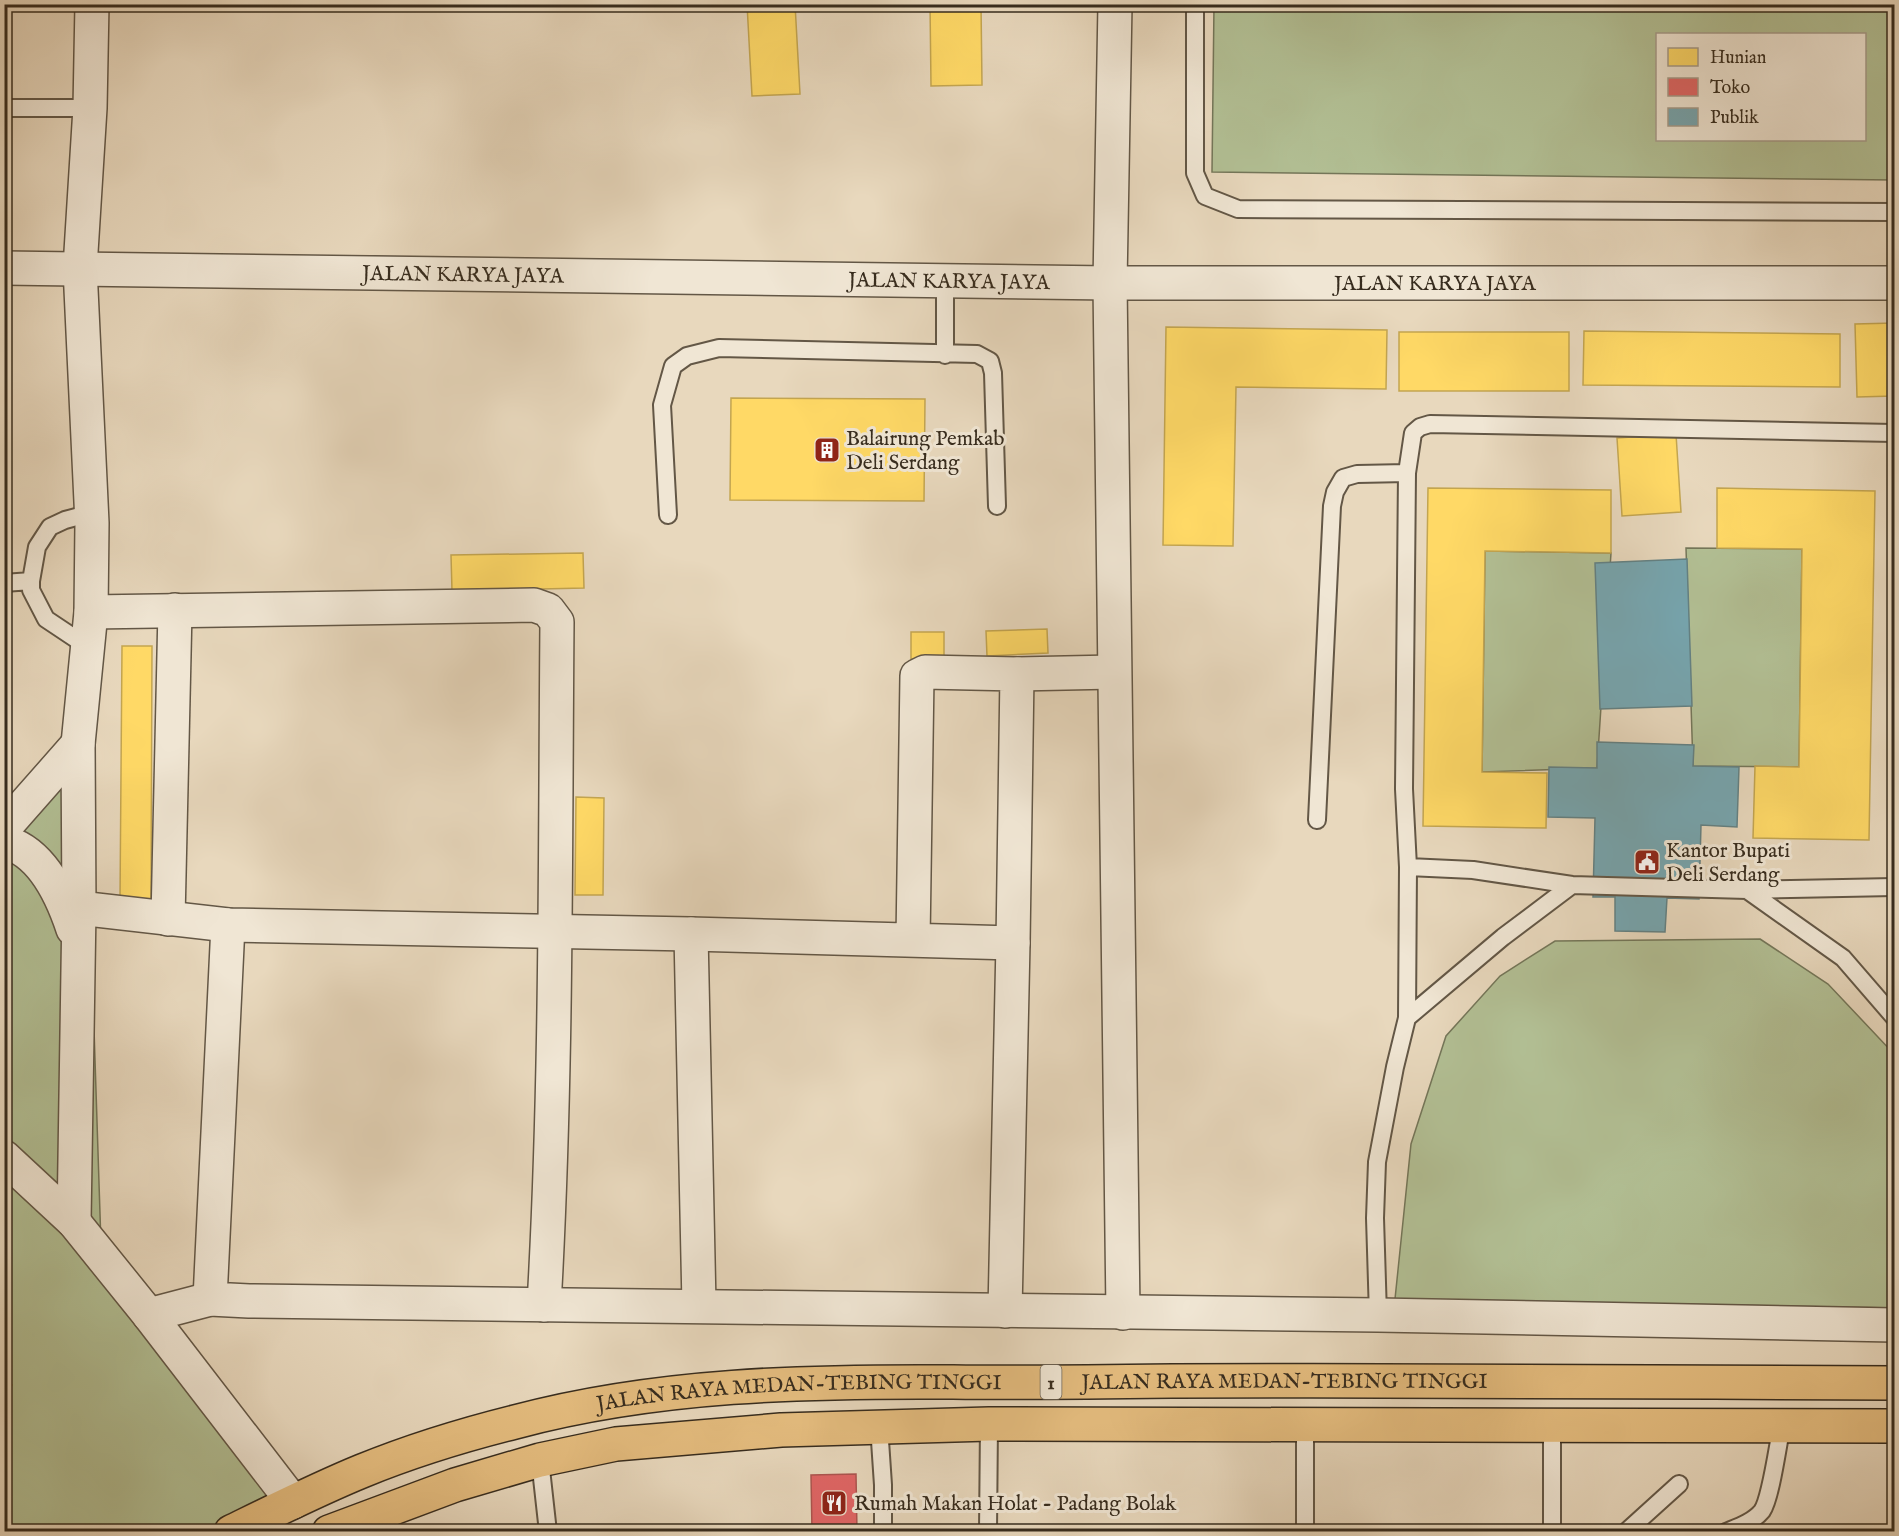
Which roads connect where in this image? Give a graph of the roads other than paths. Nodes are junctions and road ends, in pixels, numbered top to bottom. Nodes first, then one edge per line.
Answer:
1 (92, 4) edge
2 (1115, 4) edge
3 (1195, 4) edge
4 (4, 106) edge
5 (90, 108) junction
6 (1894, 212) edge
7 (4, 268) edge
8 (80, 268) junction
9 (945, 281) junction
10 (1110, 283) junction
11 (1894, 284) edge
12 (945, 355) junction
13 (1894, 432) edge
14 (1407, 473) junction
15 (997, 506) dead end
16 (91, 513) junction
17 (668, 515) dead end
18 (31, 581) junction
19 (4, 583) edge
20 (176, 610) junction
21 (91, 612) junction
22 (87, 647) junction
23 (1114, 672) junction
24 (1017, 674) junction
25 (78, 744) junction
26 (1317, 820) dead end
27 (4, 828) edge
28 (4, 842) edge
29 (1408, 867) junction
30 (1572, 885) junction
31 (1894, 886) edge
32 (1747, 890) junction
33 (79, 908) junction
34 (168, 919) junction
35 (228, 925) junction
36 (555, 933) junction
37 (691, 934) junction
38 (913, 940) junction
39 (78, 942) junction
40 (1014, 943) junction
41 (1894, 1017) edge
42 (1407, 1018) junction
43 (4, 1157) edge
44 (74, 1222) junction
45 (210, 1299) junction
46 (544, 1305) junction
47 (699, 1305) junction
48 (1005, 1311) junction
49 (1123, 1313) junction
50 (149, 1315) junction
51 (1378, 1315) junction
52 (1894, 1325) edge
53 (1894, 1383) edge
54 (989, 1424) junction
55 (1552, 1424) junction
56 (1305, 1425) junction
57 (1782, 1425) junction
58 (879, 1426) junction
59 (1894, 1426) edge
60 (540, 1460) junction
61 (1678, 1484) dead end
62 (293, 1502) junction
63 (337, 1530) edge
64 (231, 1532) edge
65 (548, 1532) edge
66 (883, 1532) edge
67 (988, 1532) edge
68 (1305, 1532) edge
69 (1552, 1532) edge
70 (1626, 1532) edge
71 (1726, 1532) edge

1 - 5 street
2 - 10 street
3 - 6 lane
4 - 5 lane
5 - 8 street
7 - 8 street, JALAN KARYA JAYA
8 - 9 street, JALAN KARYA JAYA
8 - 16 street
9 - 10 street, JALAN KARYA JAYA
9 - 12 lane
10 - 11 street, JALAN KARYA JAYA
10 - 23 street
12 - 15 lane
12 - 17 lane
13 - 14 lane
14 - 26 lane
14 - 29 lane
16 - 18 lane
16 - 21 street
18 - 19 lane
18 - 22 lane
20 - 21 street
20 - 34 street
20 - 36 street
21 - 22 street
22 - 25 street
23 - 24 street
23 - 49 street
24 - 38 street
24 - 40 street
25 - 27 street
25 - 33 street
28 - 39 street
29 - 30 lane
29 - 42 lane
30 - 32 lane
30 - 42 lane
31 - 32 lane
32 - 41 lane
33 - 34 street
33 - 39 street
34 - 35 street
35 - 36 street
35 - 45 street
36 - 37 street
36 - 46 street
37 - 38 street
37 - 47 street
38 - 40 street
39 - 44 street
40 - 48 street
42 - 51 lane
43 - 44 street
44 - 50 street
45 - 46 street
45 - 50 street
46 - 47 street
47 - 48 street
48 - 49 street
49 - 51 street
50 - 62 street
51 - 52 street
53 - 62 highway, JALAN RAYA MEDAN-TEBING TINGGI / 1
54 - 56 highway, JALAN RAYA MEDAN-TEBING TINGGI / 1
54 - 58 highway, JALAN RAYA MEDAN-TEBING TINGGI / 1
54 - 67 lane
55 - 56 highway, JALAN RAYA MEDAN-TEBING TINGGI / 1
55 - 57 highway, JALAN RAYA MEDAN-TEBING TINGGI / 1
55 - 69 lane
56 - 68 lane
57 - 59 highway, JALAN RAYA MEDAN-TEBING TINGGI / 1
57 - 71 lane
58 - 60 highway, JALAN RAYA MEDAN-TEBING TINGGI / 1
58 - 66 lane
60 - 63 highway, JALAN RAYA MEDAN-TEBING TINGGI / 1
60 - 65 lane
61 - 70 lane
62 - 64 highway, JALAN RAYA MEDAN-TEBING TINGGI / 1

